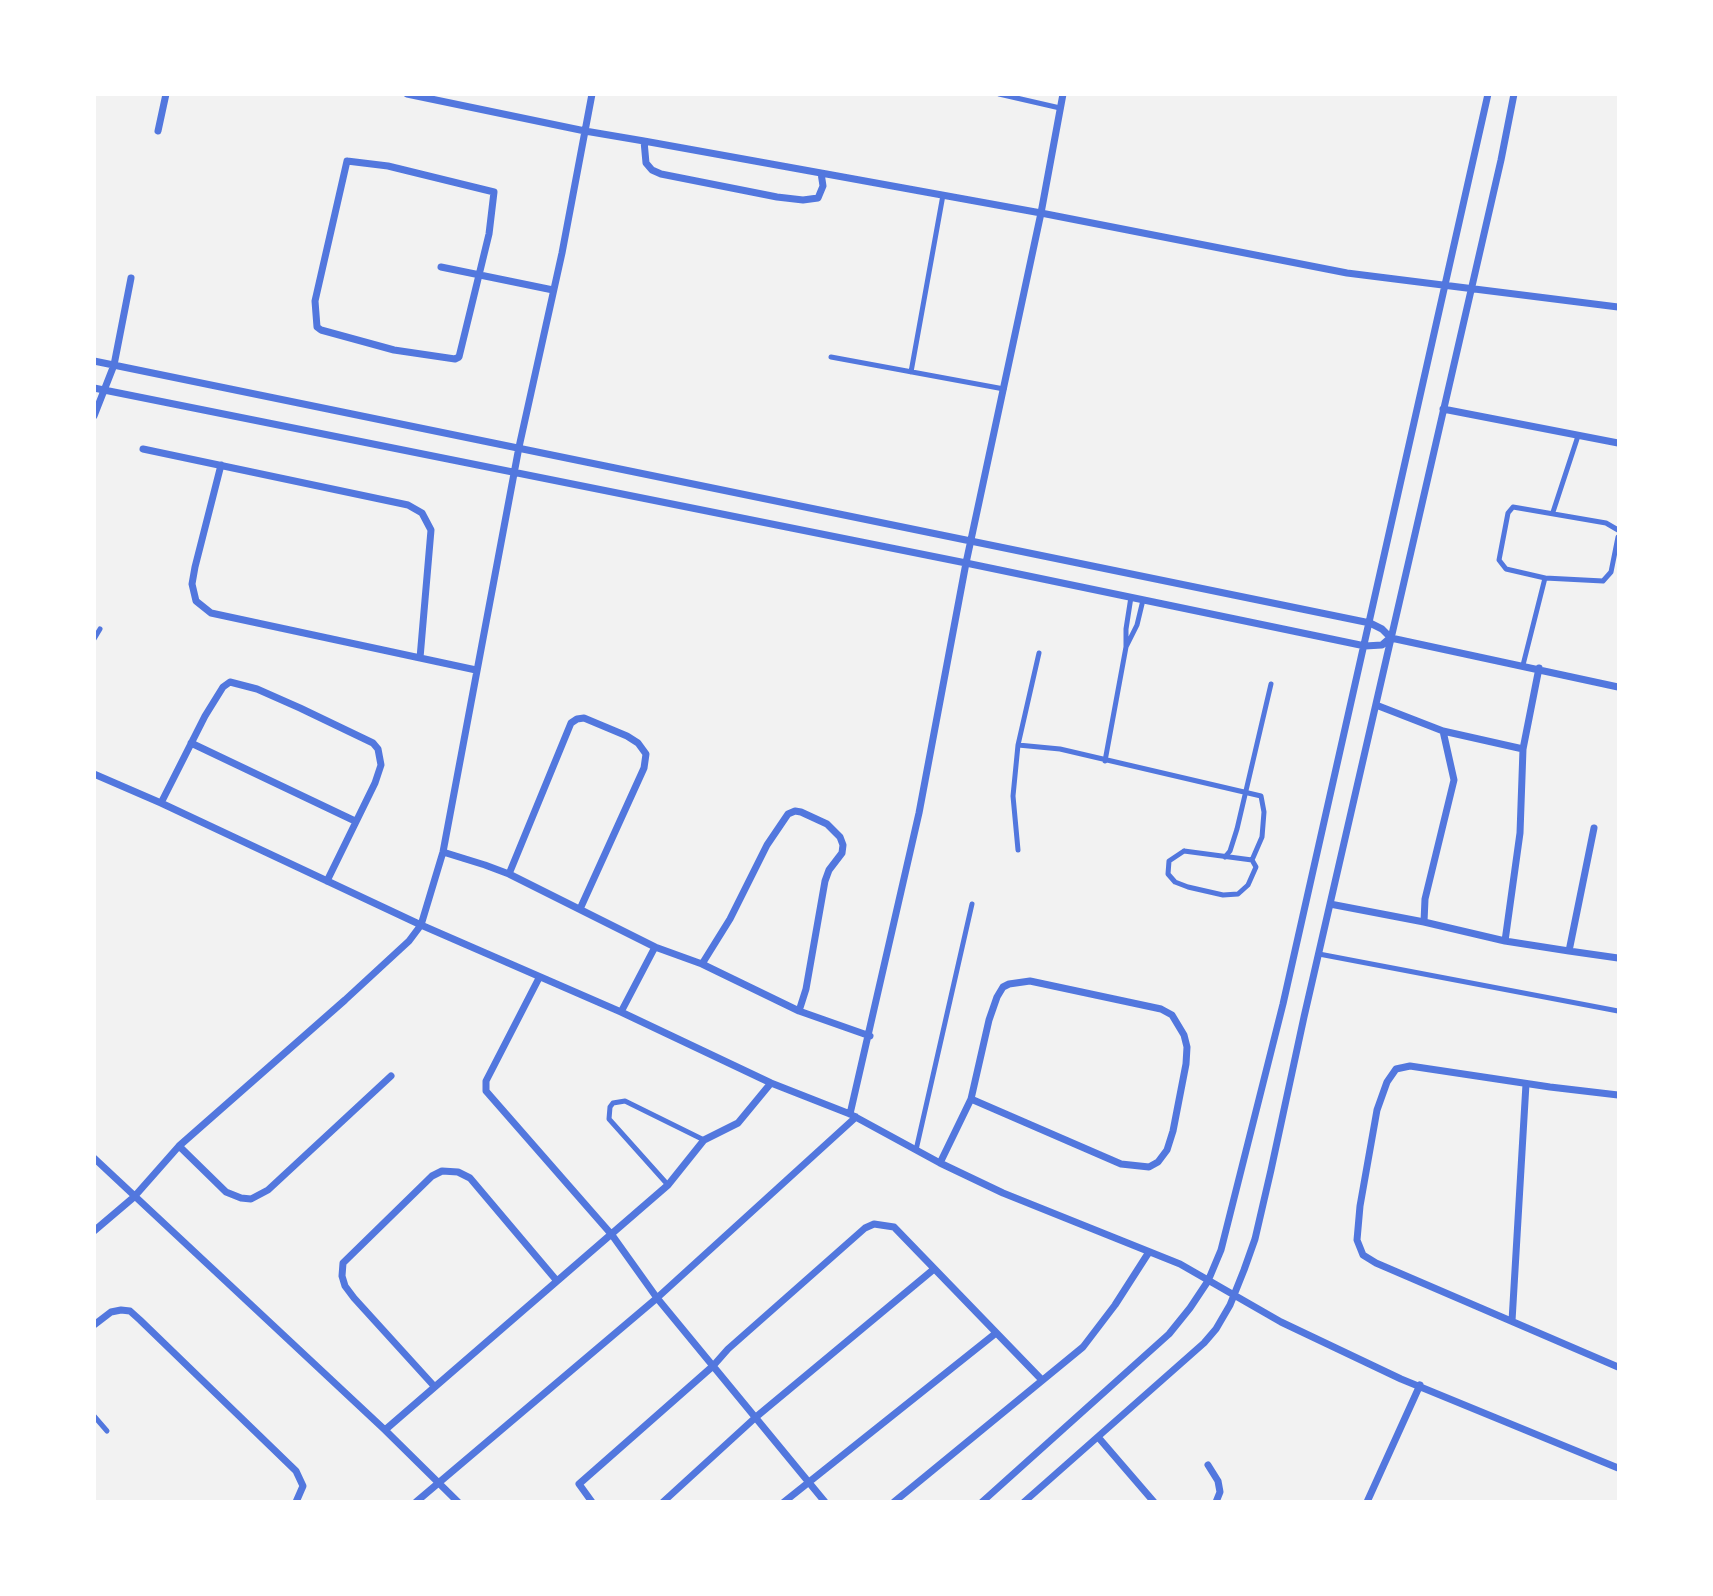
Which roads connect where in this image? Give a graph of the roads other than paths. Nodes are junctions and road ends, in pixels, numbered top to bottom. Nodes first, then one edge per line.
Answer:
1 (166, 94) edge
2 (407, 94) edge
3 (592, 94) edge
4 (999, 94) edge
5 (1063, 94) edge
6 (1488, 94) edge
7 (1514, 94) edge
8 (1060, 108) junction
9 (158, 131) dead end
10 (585, 131) junction
11 (644, 141) junction
12 (821, 173) junction
13 (943, 195) junction
14 (1041, 213) junction
15 (441, 267) dead end
16 (480, 275) junction
17 (131, 278) dead end
18 (1446, 286) junction
19 (1471, 289) junction
20 (553, 290) junction
21 (1619, 307) edge
22 (831, 357) dead end
23 (94, 361) edge
24 (114, 365) junction
25 (911, 372) junction
26 (94, 388) edge
27 (1004, 389) junction
28 (104, 390) junction
29 (1443, 409) junction
30 (94, 416) edge
31 (1578, 436) junction
32 (1619, 443) edge
33 (519, 447) junction
34 (143, 449) dead end
35 (221, 465) junction
36 (515, 472) junction
37 (1553, 512) junction
38 (1619, 530) edge
39 (1619, 537) edge
40 (971, 540) junction
41 (966, 563) junction
42 (1545, 578) junction
43 (1131, 597) junction
44 (1143, 600) junction
45 (1370, 622) junction
46 (100, 629) dead end
47 (1391, 638) junction
48 (94, 639) edge
49 (1365, 646) junction
50 (1126, 647) junction
51 (1039, 653) dead end
52 (421, 658) junction
53 (1523, 665) junction
54 (1539, 668) junction
55 (477, 670) junction
56 (1271, 684) dead end
57 (1619, 687) edge
58 (1376, 705) junction
59 (1443, 731) junction
60 (191, 743) junction
61 (1018, 745) junction
62 (1523, 749) junction
63 (1105, 761) junction
64 (94, 774) edge
65 (1247, 792) junction
66 (161, 803) junction
67 (355, 821) junction
68 (1594, 828) dead end
69 (1018, 850) dead end
70 (443, 852) junction
71 (1225, 857) junction
72 (1252, 860) junction
73 (509, 874) junction
74 (327, 881) junction
75 (972, 904) dead end
76 (1330, 904) junction
77 (580, 909) junction
78 (1424, 922) junction
79 (421, 925) junction
80 (1505, 941) junction
81 (654, 947) junction
82 (1569, 951) junction
83 (1319, 954) junction
84 (1619, 958) edge
85 (702, 964) junction
86 (539, 978) junction
87 (799, 1011) junction
88 (1619, 1011) edge
89 (621, 1012) junction
90 (870, 1036) junction
91 (391, 1076) dead end
92 (771, 1083) junction
93 (1526, 1084) junction
94 (1619, 1095) edge
95 (971, 1099) junction
96 (853, 1116) junction
97 (704, 1140) junction
98 (179, 1146) junction
99 (916, 1150) junction
100 (94, 1158) edge
101 (940, 1163) junction
102 (668, 1185) junction
103 (134, 1197) junction
104 (94, 1231) edge
105 (612, 1236) junction
106 (1149, 1252) junction
107 (934, 1269) junction
108 (557, 1281) junction
109 (1208, 1281) junction
110 (1234, 1296) junction
111 (657, 1297) junction
112 (1512, 1321) junction
113 (94, 1325) edge
114 (996, 1333) junction
115 (713, 1366) junction
116 (1619, 1367) edge
117 (1042, 1380) junction
118 (1420, 1385) junction
119 (434, 1386) junction
120 (94, 1416) edge
121 (756, 1416) junction
122 (385, 1430) junction
123 (107, 1431) dead end
124 (1098, 1437) junction
125 (1208, 1465) dead end
126 (1619, 1468) edge
127 (807, 1481) junction
128 (439, 1482) junction
129 (296, 1502) edge
130 (416, 1502) edge
131 (458, 1502) edge
132 (592, 1502) edge
133 (663, 1502) edge
134 (784, 1502) edge
135 (825, 1502) edge
136 (894, 1502) edge
137 (982, 1502) edge
138 (1024, 1502) edge
139 (1154, 1502) edge
140 (1216, 1502) edge
141 (1367, 1502) edge

1 - 9 street
2 - 10 street
3 - 10 street
4 - 8 lane
5 - 8 street
6 - 18 street
7 - 19 street
8 - 14 street
10 - 11 street
10 - 20 street
11 - 12 street
11 - 12 street
12 - 13 street
13 - 14 street
13 - 25 lane
14 - 18 street
14 - 27 street
15 - 16 street
16 - 16 street
16 - 20 street
17 - 24 street
18 - 19 street
18 - 45 street
19 - 21 street
19 - 29 street
20 - 33 street
22 - 25 lane
23 - 24 street
24 - 28 street
24 - 33 street
25 - 27 lane
26 - 28 street
27 - 40 street
28 - 30 street
28 - 36 street
29 - 31 street
29 - 47 street
31 - 32 street
31 - 37 lane
33 - 36 street
33 - 40 street
34 - 35 street
35 - 52 street
35 - 52 street
36 - 41 street
36 - 55 street
37 - 38 lane
37 - 42 lane
39 - 42 lane
40 - 41 street
40 - 45 street
41 - 43 street
41 - 90 street
42 - 53 lane
43 - 44 street
43 - 50 lane
44 - 49 street
44 - 50 lane
45 - 47 street
45 - 49 street
46 - 48 lane
47 - 49 street
47 - 53 street
47 - 58 street
49 - 109 street
50 - 63 lane
51 - 61 lane
52 - 55 street
53 - 54 street
54 - 57 street
54 - 62 street
55 - 70 street
56 - 65 lane
58 - 59 street
58 - 76 street
59 - 62 street
59 - 78 street
60 - 66 street
60 - 67 street
60 - 67 street
61 - 63 lane
61 - 69 lane
62 - 80 street
63 - 65 lane
64 - 66 street
65 - 71 lane
65 - 72 lane
66 - 74 street
67 - 74 street
68 - 82 street
70 - 73 street
70 - 79 street
71 - 72 lane
71 - 72 lane
73 - 77 street
73 - 77 street
74 - 79 street
75 - 99 lane
76 - 78 street
76 - 83 street
77 - 81 street
78 - 80 street
79 - 86 street
79 - 98 street
80 - 82 street
81 - 85 street
81 - 89 street
82 - 84 street
83 - 88 lane
83 - 110 street
85 - 87 street
85 - 87 street
86 - 89 street
86 - 105 street
87 - 90 street
89 - 92 street
90 - 96 street
91 - 98 street
92 - 96 street
92 - 97 street
93 - 94 street
93 - 112 street
93 - 112 street
95 - 95 street
95 - 101 street
96 - 99 street
96 - 111 street
97 - 102 street
97 - 102 lane
98 - 103 street
99 - 101 street
100 - 103 street
101 - 106 street
102 - 105 street
103 - 104 street
103 - 122 street
105 - 108 street
105 - 111 street
106 - 109 street
106 - 117 street
107 - 114 street
107 - 115 street
107 - 121 street
108 - 119 street
108 - 119 street
109 - 110 street
109 - 137 street
110 - 118 street
110 - 124 street
111 - 115 street
111 - 128 street
112 - 116 street
113 - 129 street
114 - 117 street
114 - 127 street
115 - 121 street
115 - 132 street
117 - 136 street
118 - 126 street
118 - 141 street
119 - 122 street
120 - 123 lane
121 - 127 street
121 - 133 street
122 - 128 street
124 - 138 street
124 - 139 street
125 - 140 street
127 - 134 street
127 - 135 street
128 - 130 street
128 - 131 street

